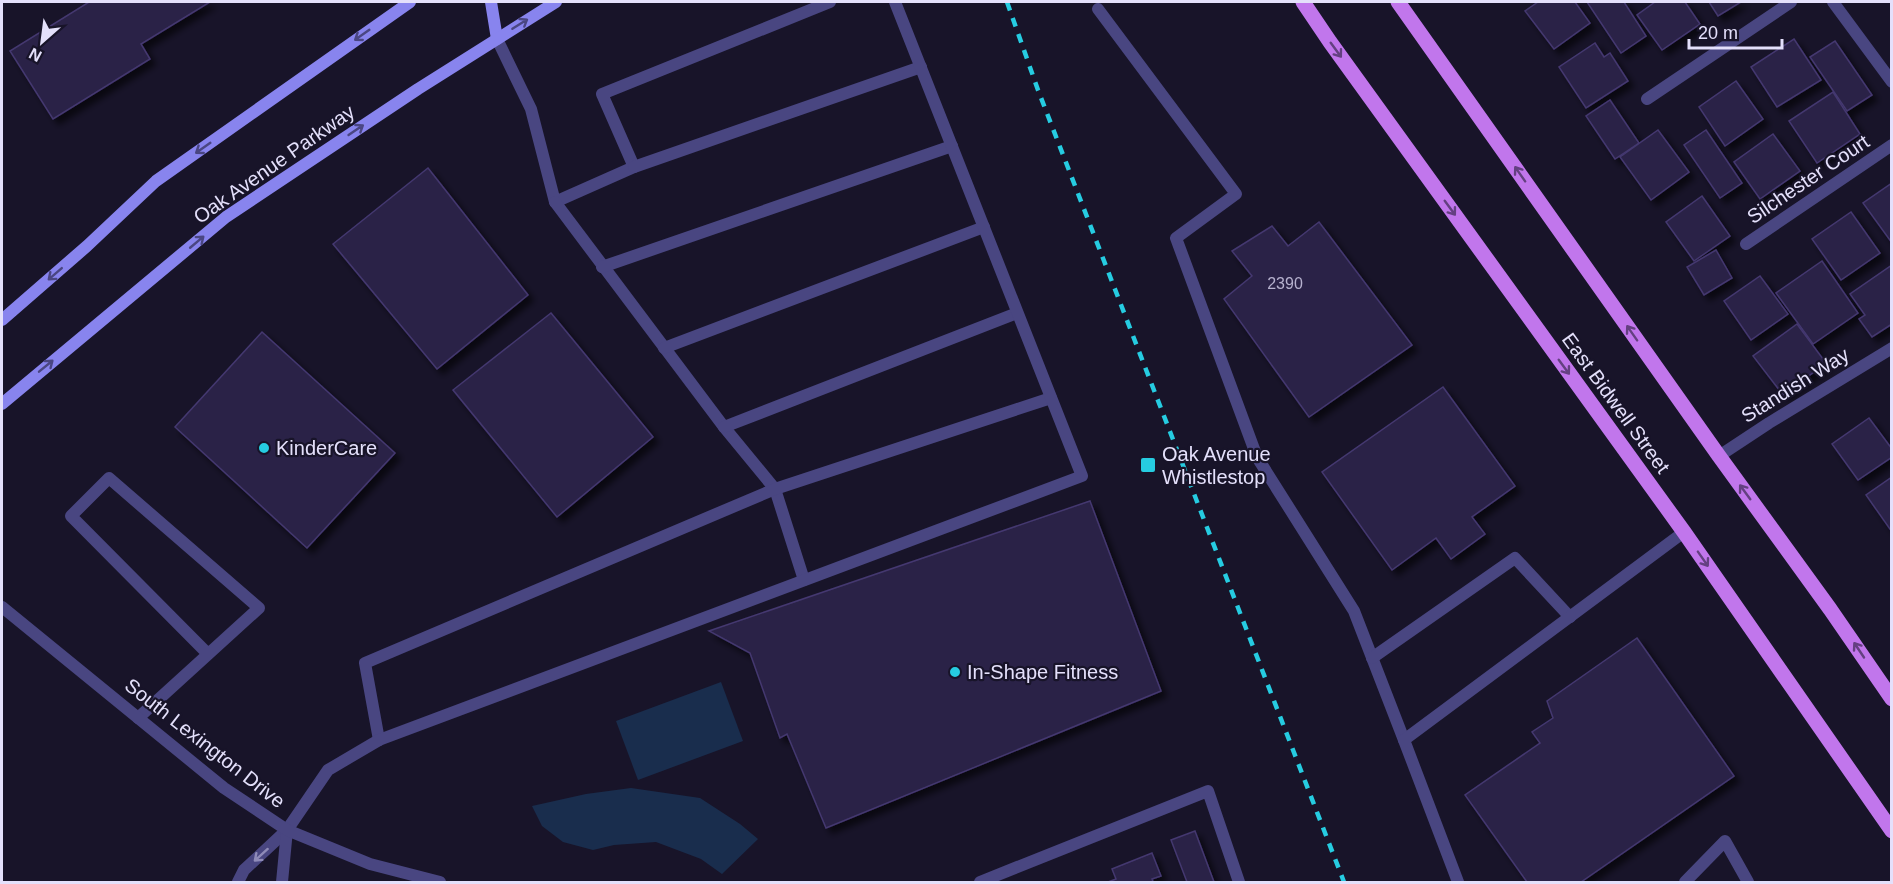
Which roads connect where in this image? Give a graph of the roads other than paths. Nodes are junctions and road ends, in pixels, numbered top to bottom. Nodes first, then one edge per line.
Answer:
1 (410, 2) edge
2 (491, 2) edge
3 (556, 2) edge
4 (830, 2) edge
5 (895, 2) edge
6 (1303, 2) edge
7 (1398, 2) edge
8 (1791, 2) edge
9 (1833, 2) edge
10 (1098, 9) dead end
11 (496, 39) junction
12 (921, 67) junction
13 (1892, 82) edge
14 (1647, 99) dead end
15 (1892, 145) edge
16 (952, 146) junction
17 (634, 167) junction
18 (555, 202) junction
19 (984, 227) junction
20 (1746, 244) dead end
21 (602, 267) junction
22 (1017, 313) junction
23 (2, 320) edge
24 (664, 348) junction
25 (1892, 348) edge
26 (1051, 398) junction
27 (2, 404) edge
28 (724, 427) junction
29 (1719, 456) junction
30 (775, 489) junction
31 (1684, 532) junction
32 (804, 580) junction
33 (2, 607) edge
34 (1570, 617) junction
35 (208, 654) junction
36 (1372, 658) junction
37 (1892, 699) edge
38 (138, 718) junction
39 (379, 740) junction
40 (1404, 740) junction
41 (287, 830) junction
42 (1892, 831) edge
43 (238, 882) edge
44 (282, 882) edge
45 (440, 882) edge
46 (980, 882) edge
47 (1239, 882) edge
48 (1458, 882) edge
49 (1685, 882) edge
50 (1748, 882) edge

1 -> 23 main road
2 - 11 main road
11 -> 3 main road, Oak Avenue Parkway
4 - 17 street
5 - 12 street
6 -> 31 main road, East Bidwell Street
29 -> 7 main road
8 - 14 street
9 - 13 street
10 - 36 street
11 - 18 street
27 -> 11 main road, Oak Avenue Parkway
12 - 16 street
12 - 17 street
15 - 20 street, Silchester Court
16 - 19 street
16 - 21 street
17 - 18 street
18 - 21 street
19 - 22 street
19 - 24 street
21 - 24 street
22 - 26 street
22 - 28 street
24 - 28 street
25 - 29 street, Standish Way
26 - 30 street
26 - 32 street
28 - 30 street
37 -> 29 main road
30 - 32 street
30 - 39 street
31 - 34 street
31 -> 42 main road, East Bidwell Street
32 - 39 street
33 - 38 street, South Lexington Drive
34 - 36 street
34 - 40 street
35 - 35 street
35 - 38 street
36 - 40 street
38 - 41 street, South Lexington Drive
39 - 41 street
40 - 48 street
41 -> 43 street
41 - 44 street
41 - 45 street, South Lexington Drive
46 - 47 street
49 - 50 street

